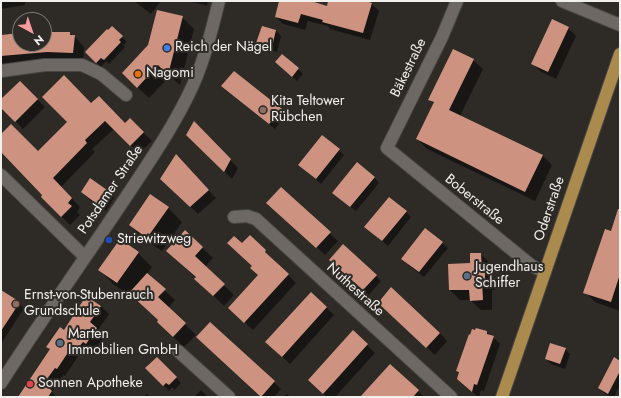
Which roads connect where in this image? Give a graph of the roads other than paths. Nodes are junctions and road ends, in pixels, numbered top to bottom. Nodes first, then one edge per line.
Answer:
1 (219, 1) edge
2 (457, 1) edge
3 (562, 1) edge
4 (620, 25) edge
5 (620, 54) edge
6 (1, 71) edge
7 (126, 95) dead end
8 (387, 148) joint
9 (1, 175) edge
10 (234, 217) dead end
11 (85, 256) junction
12 (545, 272) junction
13 (178, 351) dead end
14 (1, 383) edge
15 (228, 397) edge
16 (451, 397) edge
17 (502, 397) edge

1 - 11 street, Potsdamer Straße
2 - 8 street, Bäkestraße
3 - 4 street
5 - 12 main road, Oderstraße
6 - 7 street
8 - 12 street, Boberstraße
9 - 11 street
10 - 16 street, Nuthestraße
11 - 14 street, Potsdamer Straße
12 - 17 main road, Oderstraße
13 - 15 street

